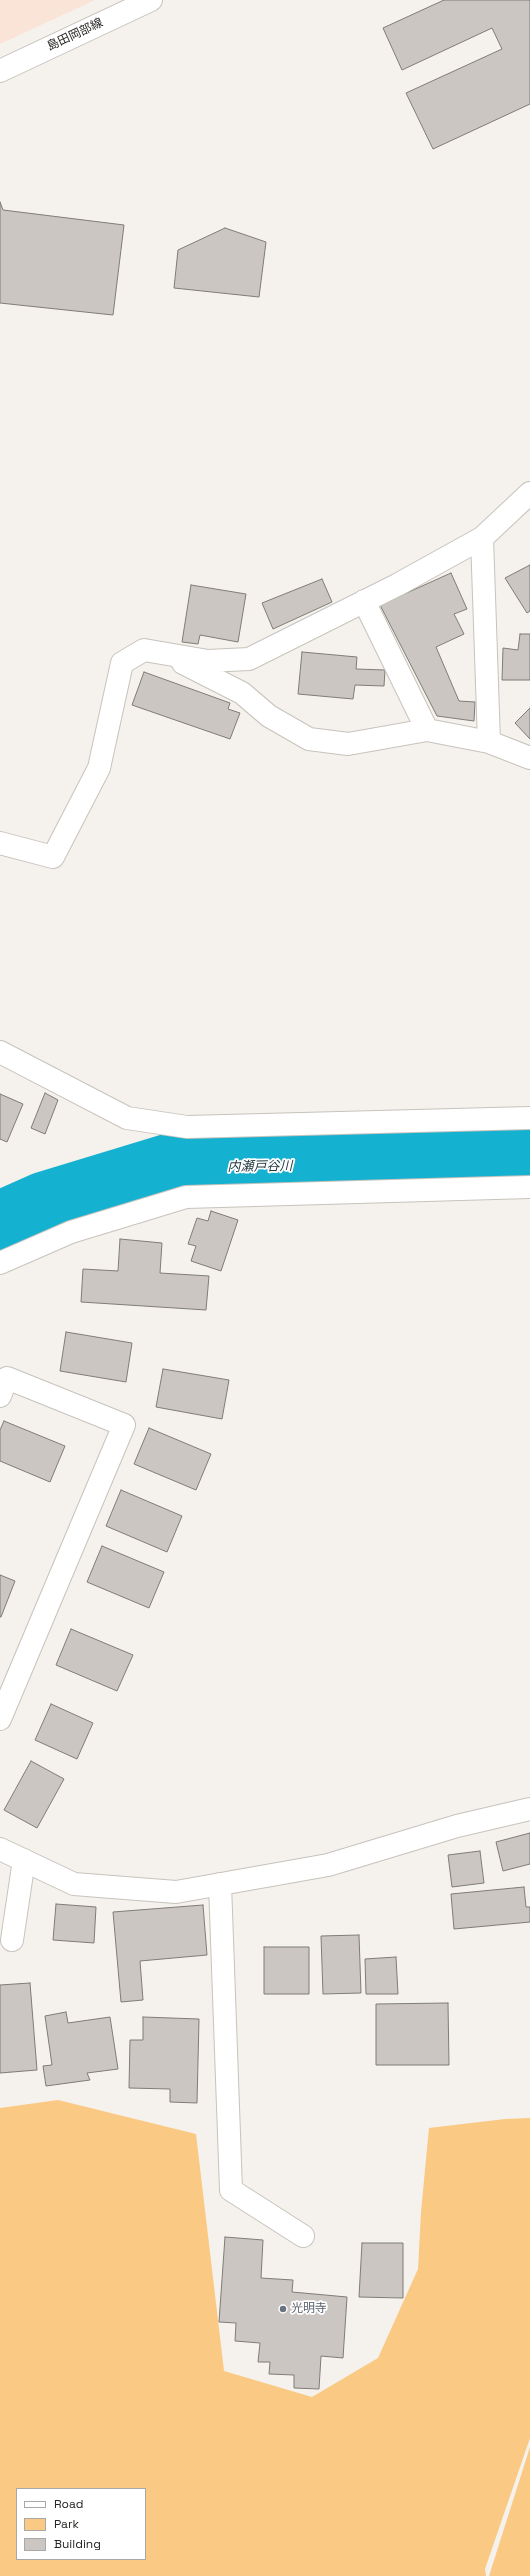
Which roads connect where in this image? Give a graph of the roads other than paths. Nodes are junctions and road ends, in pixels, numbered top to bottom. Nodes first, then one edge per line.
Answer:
1 (151, 0) edge
2 (0, 71) edge
3 (530, 494) edge
4 (482, 538) junction
5 (364, 601) junction
6 (166, 654) junction
7 (427, 730) junction
8 (489, 742) junction
9 (530, 758) edge
10 (0, 843) edge
11 (0, 1052) edge
12 (530, 1118) edge
13 (530, 1188) edge
14 (0, 1263) edge
15 (0, 1396) edge
16 (0, 1719) edge
17 (530, 1809) edge
18 (0, 1849) edge
19 (24, 1860) junction
20 (220, 1884) junction
21 (12, 1940) dead end
22 (303, 2236) dead end

1 - 2 street, 島田岡部線
3 - 4 street
4 - 5 street
4 - 8 street
5 - 6 street
5 - 7 street
6 - 7 street
6 - 10 street
7 - 8 street
8 - 9 street
11 - 12 street
13 - 14 street
15 - 16 street
17 - 20 street
18 - 19 street
19 - 20 street
19 - 21 street
20 - 22 street

